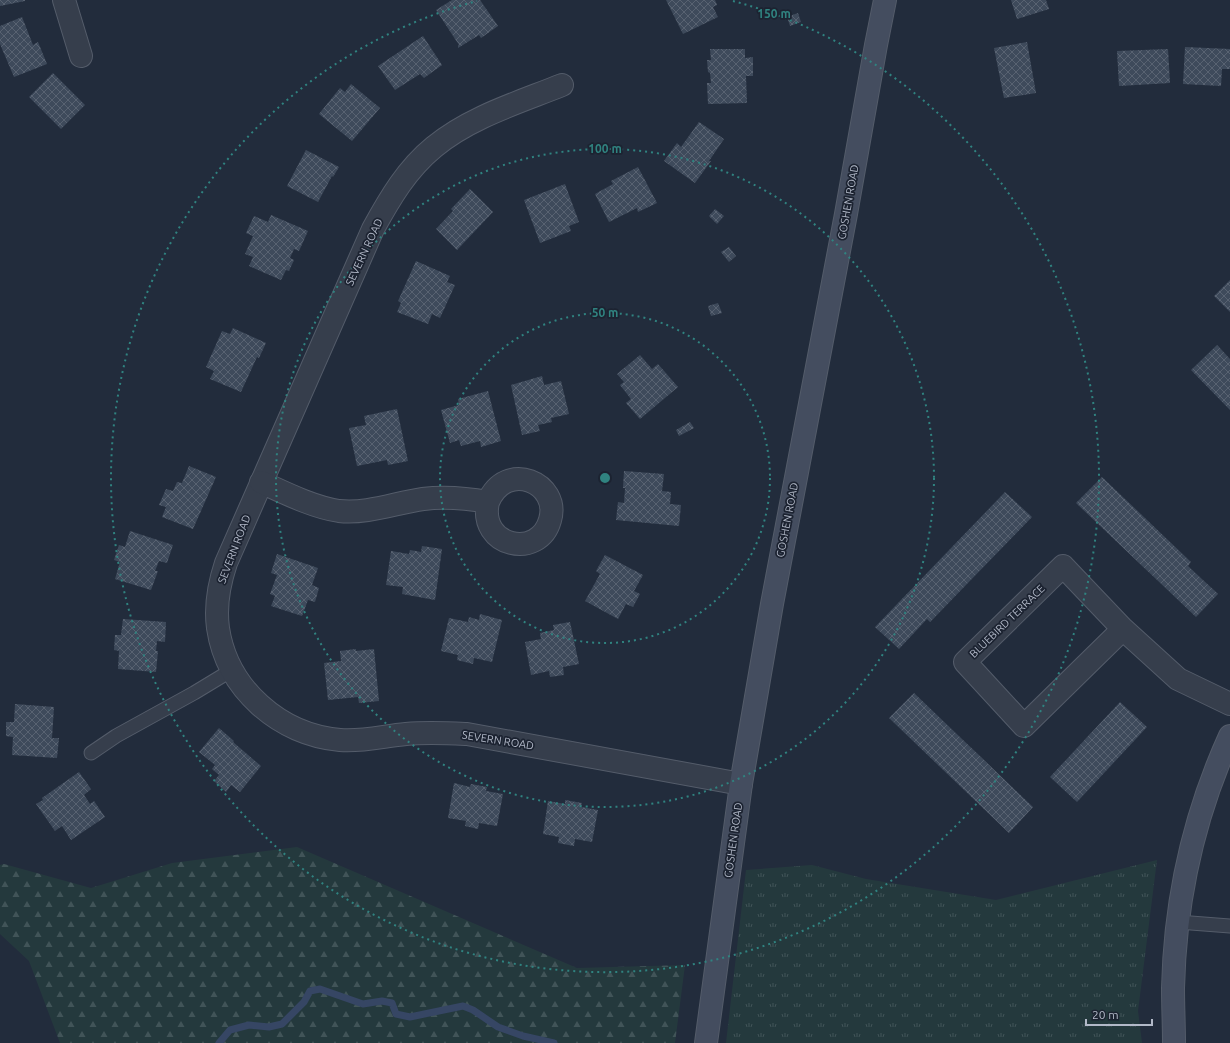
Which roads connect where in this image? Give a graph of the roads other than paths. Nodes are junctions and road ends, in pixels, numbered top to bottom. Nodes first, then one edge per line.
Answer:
1 (64, 0) edge
2 (885, 0) edge
3 (80, 56) dead end
4 (562, 85) dead end
5 (261, 482) junction
6 (488, 502) dead end
7 (1123, 629) junction
8 (232, 670) junction
9 (1230, 704) edge
10 (1230, 736) edge
11 (91, 754) dead end
12 (741, 784) junction
13 (1178, 922) junction
14 (1230, 926) edge
15 (707, 1035) edge
16 (1174, 1043) edge

1 - 3 street
2 - 12 street, GOSHEN ROAD
4 - 5 street, SEVERN ROAD
5 - 6 street
5 - 8 street, SEVERN ROAD
7 - 7 street, BLUEBIRD TERRACE
7 - 9 street, BLUEBIRD TERRACE
8 - 11 lane
8 - 12 street, SEVERN ROAD
10 - 13 street
12 - 15 street, GOSHEN ROAD
13 - 14 lane
13 - 16 street

